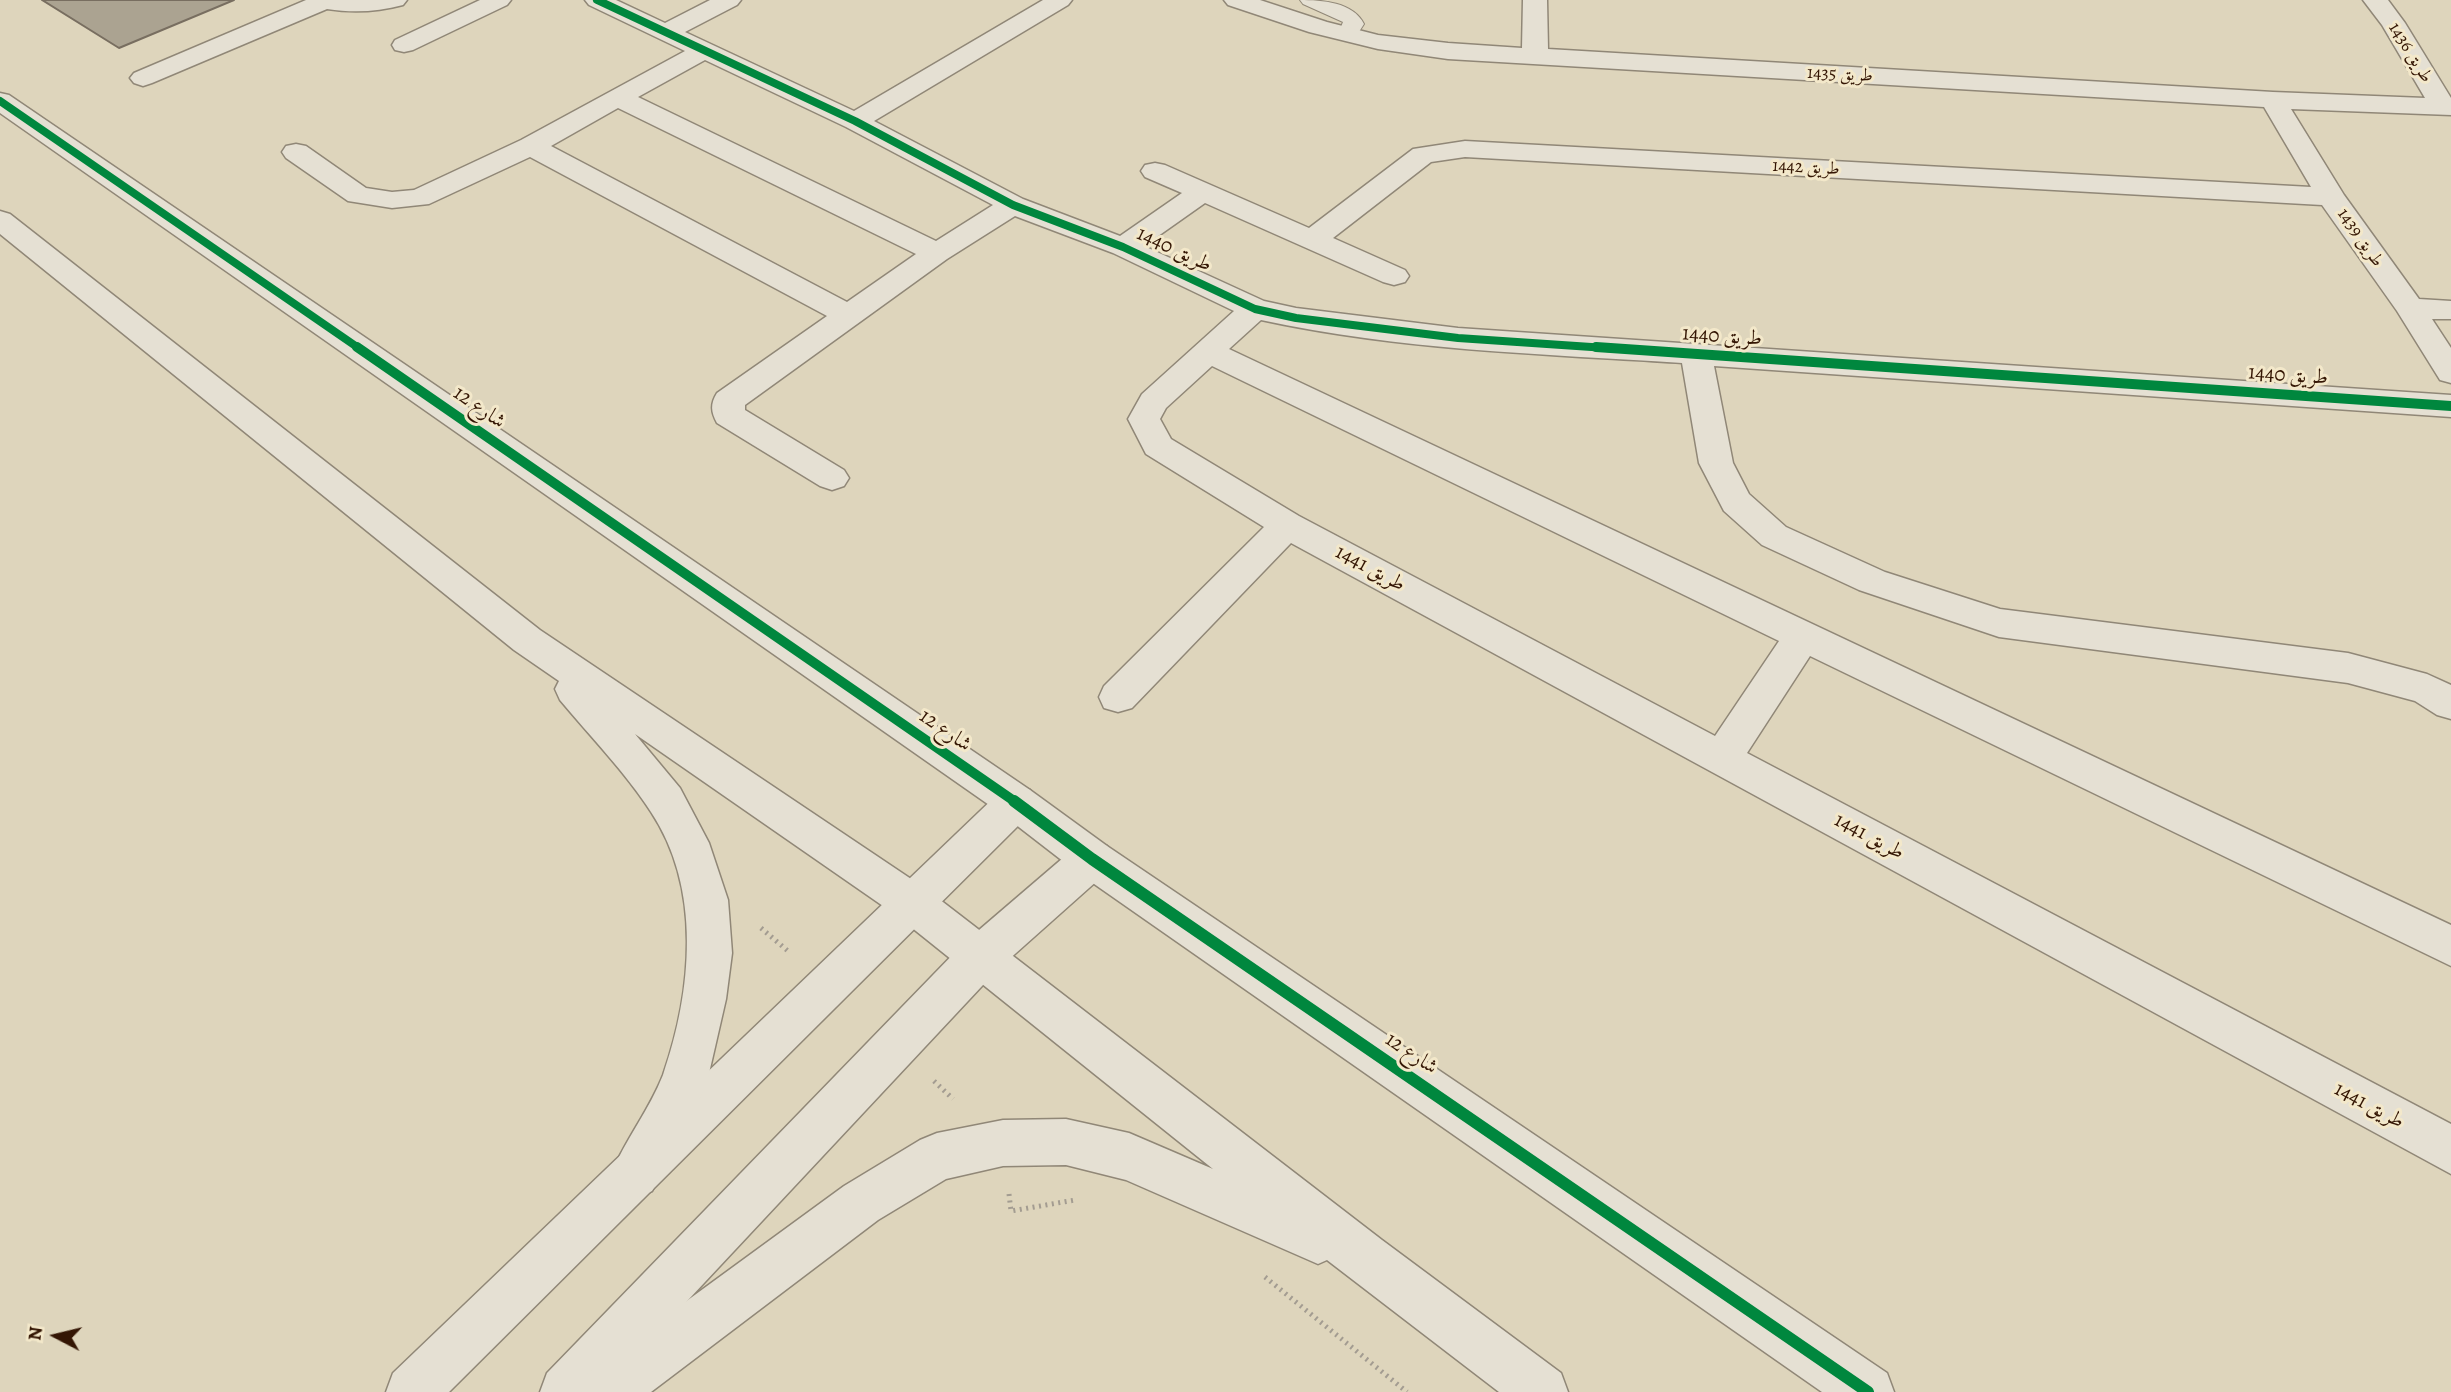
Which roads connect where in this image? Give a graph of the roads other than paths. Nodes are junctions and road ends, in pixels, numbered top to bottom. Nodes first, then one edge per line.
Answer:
1 (395, 0) edge
2 (499, 0) edge
3 (600, 0) edge
4 (729, 0) edge
5 (1060, 0) edge
6 (1236, 0) edge
7 (1310, 0) edge
8 (1535, 0) edge
9 (2375, 0) edge
10 (320, 1) edge
11 (666, 32) junction
12 (1348, 34) junction
13 (404, 45) dead end
14 (704, 50) junction
15 (1535, 57) junction
16 (143, 78) dead end
17 (618, 98) junction
18 (2273, 100) junction
19 (0, 101) edge
20 (2447, 107) edge
21 (855, 121) junction
22 (531, 146) junction
23 (296, 152) dead end
24 (1155, 171) dead end
25 (1203, 192) junction
26 (2331, 197) junction
27 (1013, 205) junction
28 (0, 220) edge
29 (1311, 241) junction
30 (1123, 247) junction
31 (937, 253) junction
32 (1394, 276) dead end
33 (2410, 308) junction
34 (1255, 309) junction
35 (2451, 310) edge
36 (850, 316) junction
37 (1209, 352) junction
38 (1696, 355) junction
39 (2451, 373) edge
40 (2451, 406) edge
41 (832, 478) dead end
42 (1287, 525) junction
43 (1803, 636) junction
44 (527, 640) junction
45 (1118, 697) dead end
46 (2451, 704) edge
47 (1722, 758) junction
48 (1016, 802) junction
49 (1092, 859) junction
50 (911, 902) junction
51 (2451, 946) edge
52 (981, 956) junction
53 (2448, 1136) edge
54 (635, 1174) junction
55 (1364, 1258) junction
56 (412, 1392) edge
57 (566, 1392) edge
58 (607, 1392) edge
59 (1542, 1392) edge
60 (1868, 1392) edge

1 - 10 street
2 - 13 street
3 - 11 street, طريق 1440
4 - 11 street
5 - 21 street
6 - 12 street, طريق 1435
7 - 12 lane
8 - 15 street
9 - 20 street, طريق 1436
10 - 16 street
11 - 14 street, طريق 1440
12 - 15 street, طريق 1435
14 - 17 street
14 - 21 street, طريق 1440
15 - 18 street, طريق 1435
17 - 22 street
17 - 31 street
18 - 20 street, طريق 1435
18 - 26 street, طريق 1439
19 - 48 street, شارع 12
21 - 27 street, طريق 1440
22 - 23 street
22 - 36 street
24 - 25 street
25 - 29 street
25 - 30 street
26 - 29 street, طريق 1442
26 - 33 street, طريق 1439
27 - 30 street, طريق 1440
27 - 31 street
28 - 44 street
29 - 32 street
30 - 34 street, طريق 1440
31 - 36 street
33 - 35 street
33 - 39 street, طريق 1439
34 - 37 street
34 - 38 street, طريق 1440
36 - 41 street
37 - 42 street, طريق 1441
37 - 43 street
38 - 40 street, طريق 1440
38 - 46 street
42 - 45 street
42 - 47 street, طريق 1441
43 - 47 street
43 - 51 street
44 - 50 street
44 - 54 street
47 - 53 street, طريق 1441
48 - 49 street, شارع 12
48 - 50 street
49 - 52 street
49 - 60 street, شارع 12
50 - 52 street
50 - 54 street
52 - 55 street
52 - 57 street
54 - 56 street
55 - 58 street
55 - 59 street

